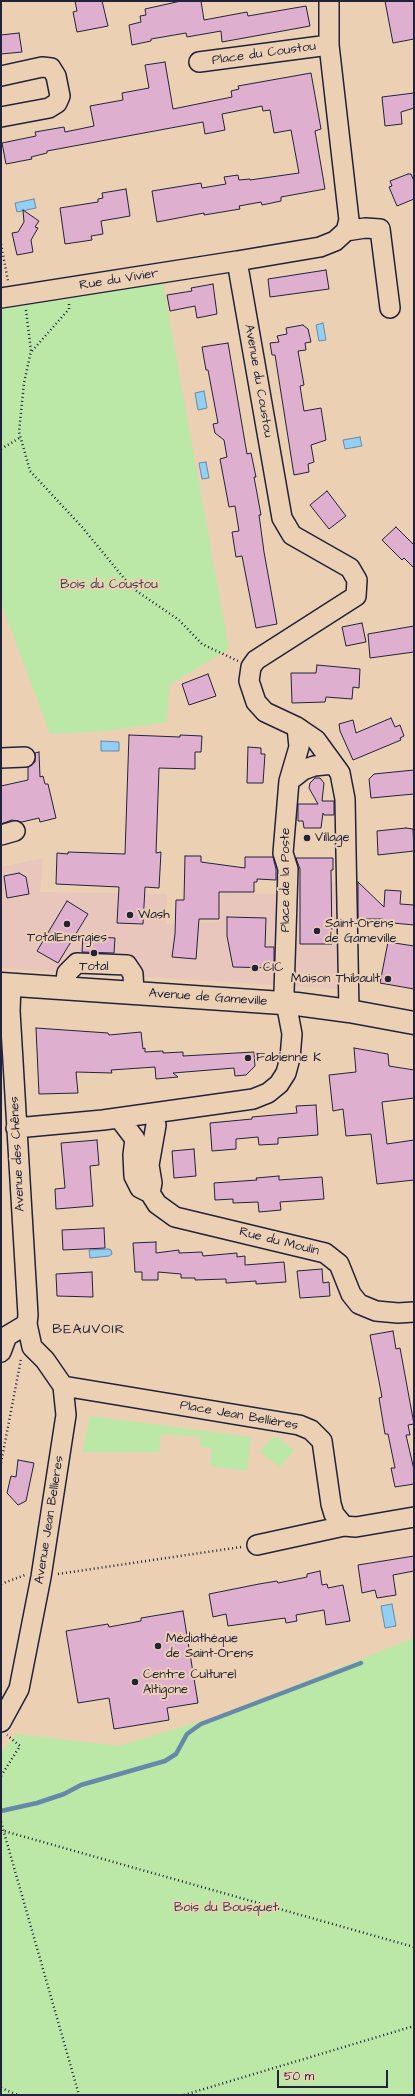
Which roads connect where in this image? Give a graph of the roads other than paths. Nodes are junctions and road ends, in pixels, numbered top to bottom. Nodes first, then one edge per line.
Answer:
1 (329, 1) edge
2 (329, 45) junction
3 (199, 62) dead end
4 (1, 76) edge
5 (1, 117) edge
6 (346, 231) junction
7 (237, 261) junction
8 (12, 297) edge
9 (390, 308) dead end
10 (297, 727) junction
11 (25, 757) dead end
12 (1, 758) edge
13 (333, 764) junction
14 (289, 780) junction
15 (6, 984) edge
16 (286, 1004) junction
17 (349, 1011) junction
18 (414, 1023) edge
19 (174, 1110) junction
20 (119, 1118) junction
21 (156, 1125) junction
22 (16, 1128) junction
23 (135, 1138) junction
24 (150, 1193) junction
25 (414, 1312) edge
26 (27, 1324) junction
27 (32, 1346) junction
28 (1, 1353) edge
29 (63, 1386) junction
30 (414, 1518) edge
31 (344, 1526) junction
32 (257, 1545) road end
33 (3, 1728) edge

1 - 2 street
2 - 3 street, Place du Coustou
2 - 6 street
4 - 5 street
6 - 7 street
6 - 9 street
7 - 8 street, Rue du Vivier
7 - 10 street, Avenue du Coustou
10 - 13 street
10 - 14 street, Place de la Poste
11 - 12 street
13 - 14 street
13 - 17 street
14 - 16 street, Place de la Poste
15 - 16 main road, Avenue de Gameville
15 - 22 street, Avenue des Chênes
16 - 17 main road, Avenue de Gameville
16 - 19 street
17 - 18 main road, Avenue de Gameville
19 - 20 street
19 - 21 street
20 - 22 street
20 - 23 street
21 - 23 street
21 - 24 street
22 - 26 street, Avenue des Chênes
23 - 24 street, Rue du Moulin
24 - 25 street, Rue du Moulin
26 - 27 street, Avenue Jean Bellieres
26 - 28 street
27 - 28 street
27 - 29 street, Avenue Jean Bellieres
29 - 31 street, Place Jean Bellières
29 - 33 street, Avenue Jean Bellieres
30 - 31 street
31 - 32 street

